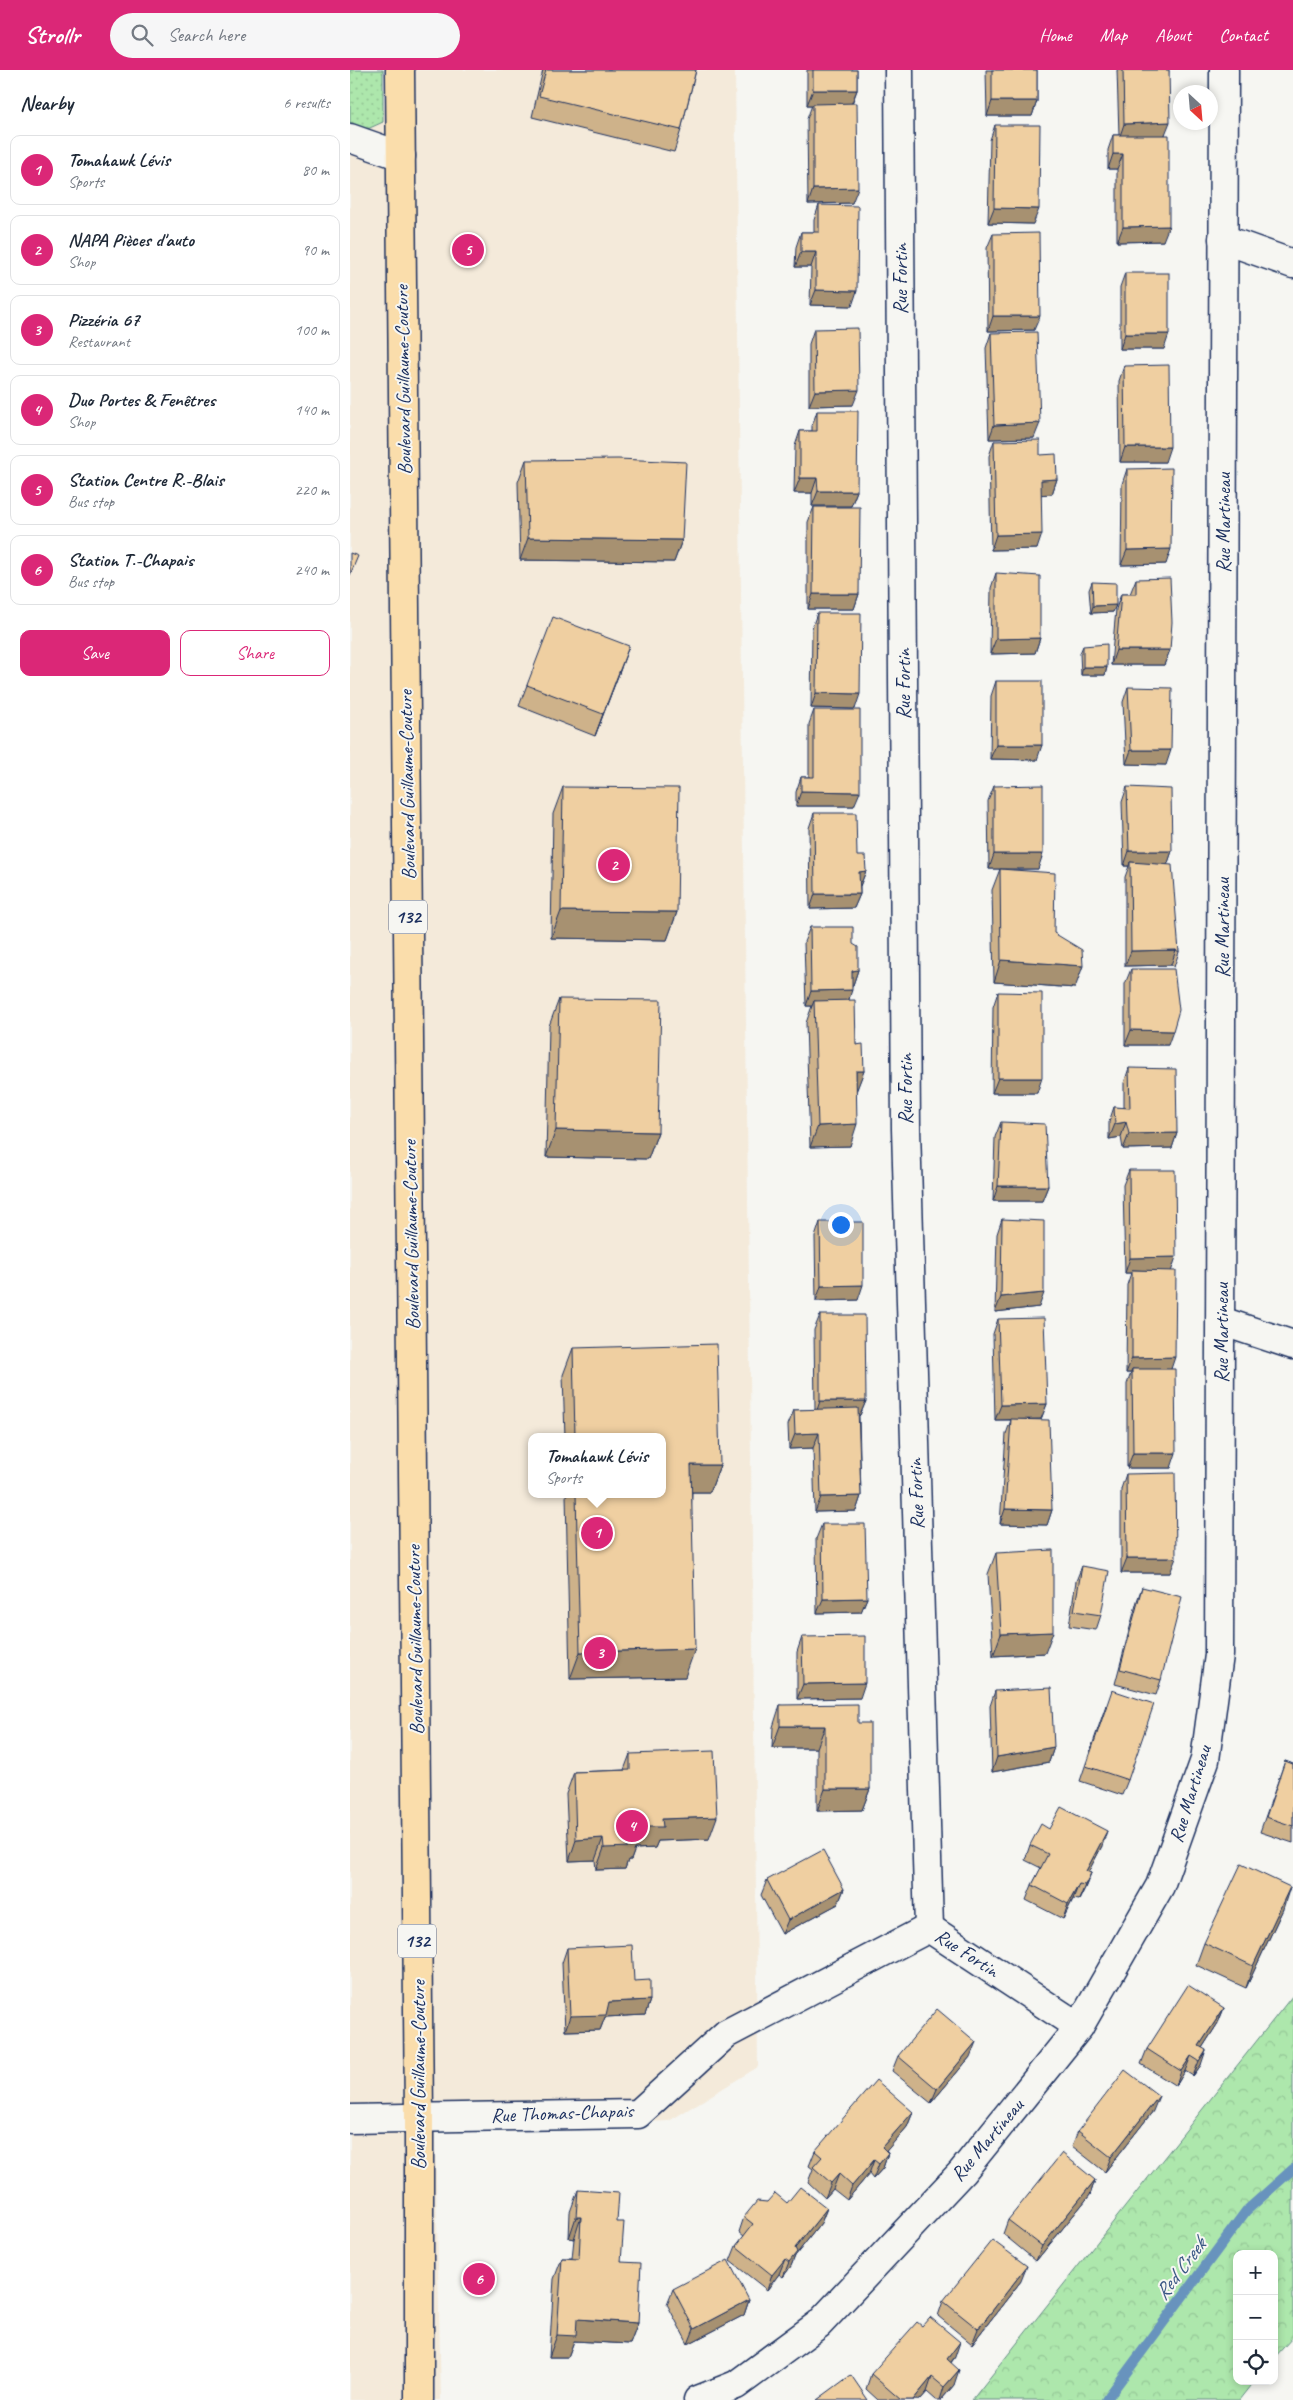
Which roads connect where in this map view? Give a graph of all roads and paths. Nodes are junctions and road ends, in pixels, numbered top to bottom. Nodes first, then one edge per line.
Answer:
1 (400, 70) edge
2 (899, 70) edge
3 (1224, 70) edge
4 (350, 138) edge
5 (401, 156) junction
6 (1223, 239) junction
7 (1293, 264) edge
8 (1221, 1321) junction
9 (1293, 1345) edge
10 (928, 1928) junction
11 (1079, 2027) junction
12 (419, 2117) junction
13 (350, 2119) edge
14 (419, 2400) edge
15 (698, 2400) edge

1 - 5 main road, Boulevard Guillaume-Couture / 132
2 - 10 street, Rue Fortin
3 - 6 street, Rue Martineau
4 - 5 street
5 - 12 main road, Boulevard Guillaume-Couture / 132
6 - 7 street
6 - 8 street, Rue Martineau
8 - 9 street
8 - 11 street, Rue Martineau
10 - 11 street, Rue Fortin
10 - 12 street, Rue Thomas-Chapais
11 - 15 street, Rue Martineau
12 - 13 street, Rue Thomas-Chapais
12 - 14 main road, Boulevard Guillaume-Couture / 132

